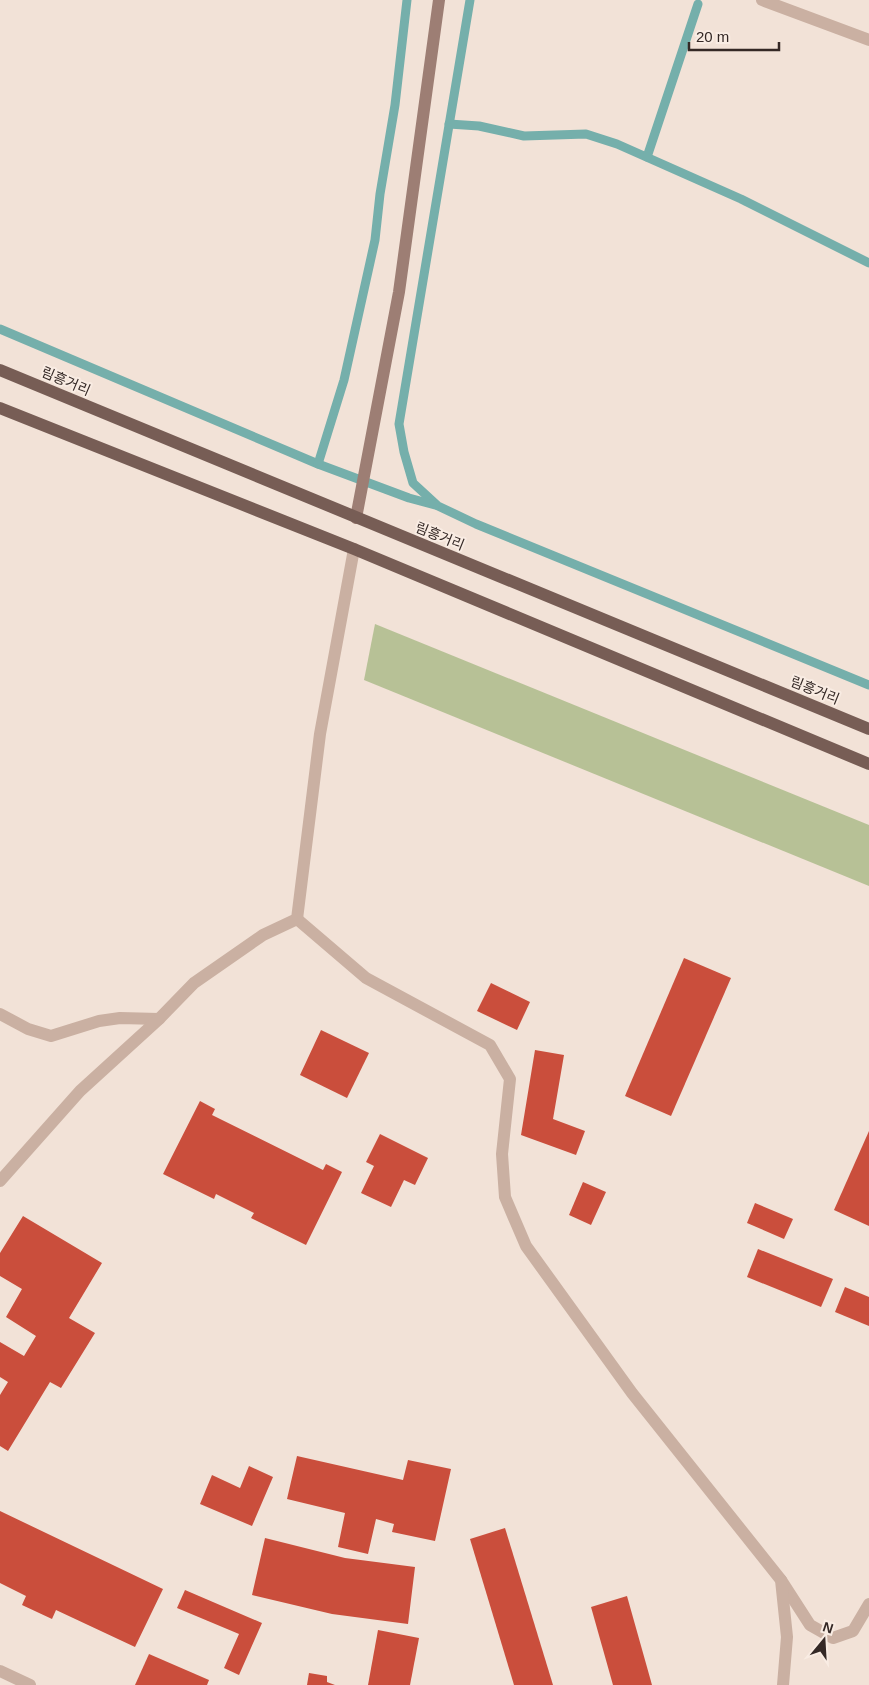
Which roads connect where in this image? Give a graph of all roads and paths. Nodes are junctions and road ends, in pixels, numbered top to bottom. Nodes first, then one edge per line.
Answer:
1 (439, 0) edge
2 (762, 0) edge
3 (869, 40) edge
4 (0, 370) edge
5 (0, 408) edge
6 (356, 518) junction
7 (354, 549) junction
8 (869, 729) edge
9 (869, 764) edge
10 (297, 919) junction
11 (0, 1014) edge
12 (159, 1019) junction
13 (0, 1181) edge
14 (780, 1580) junction
15 (869, 1604) edge
16 (0, 1672) edge
17 (30, 1685) edge
18 (783, 1685) edge

1 - 6 street
2 - 3 street
4 - 6 main road, 림흥거리
5 - 7 main road
6 - 8 main road, 림흥거리
7 - 9 main road
7 - 10 street
10 - 12 street
10 - 14 street
11 - 12 street
12 - 13 street
14 - 15 street
14 - 18 street
16 - 17 street

